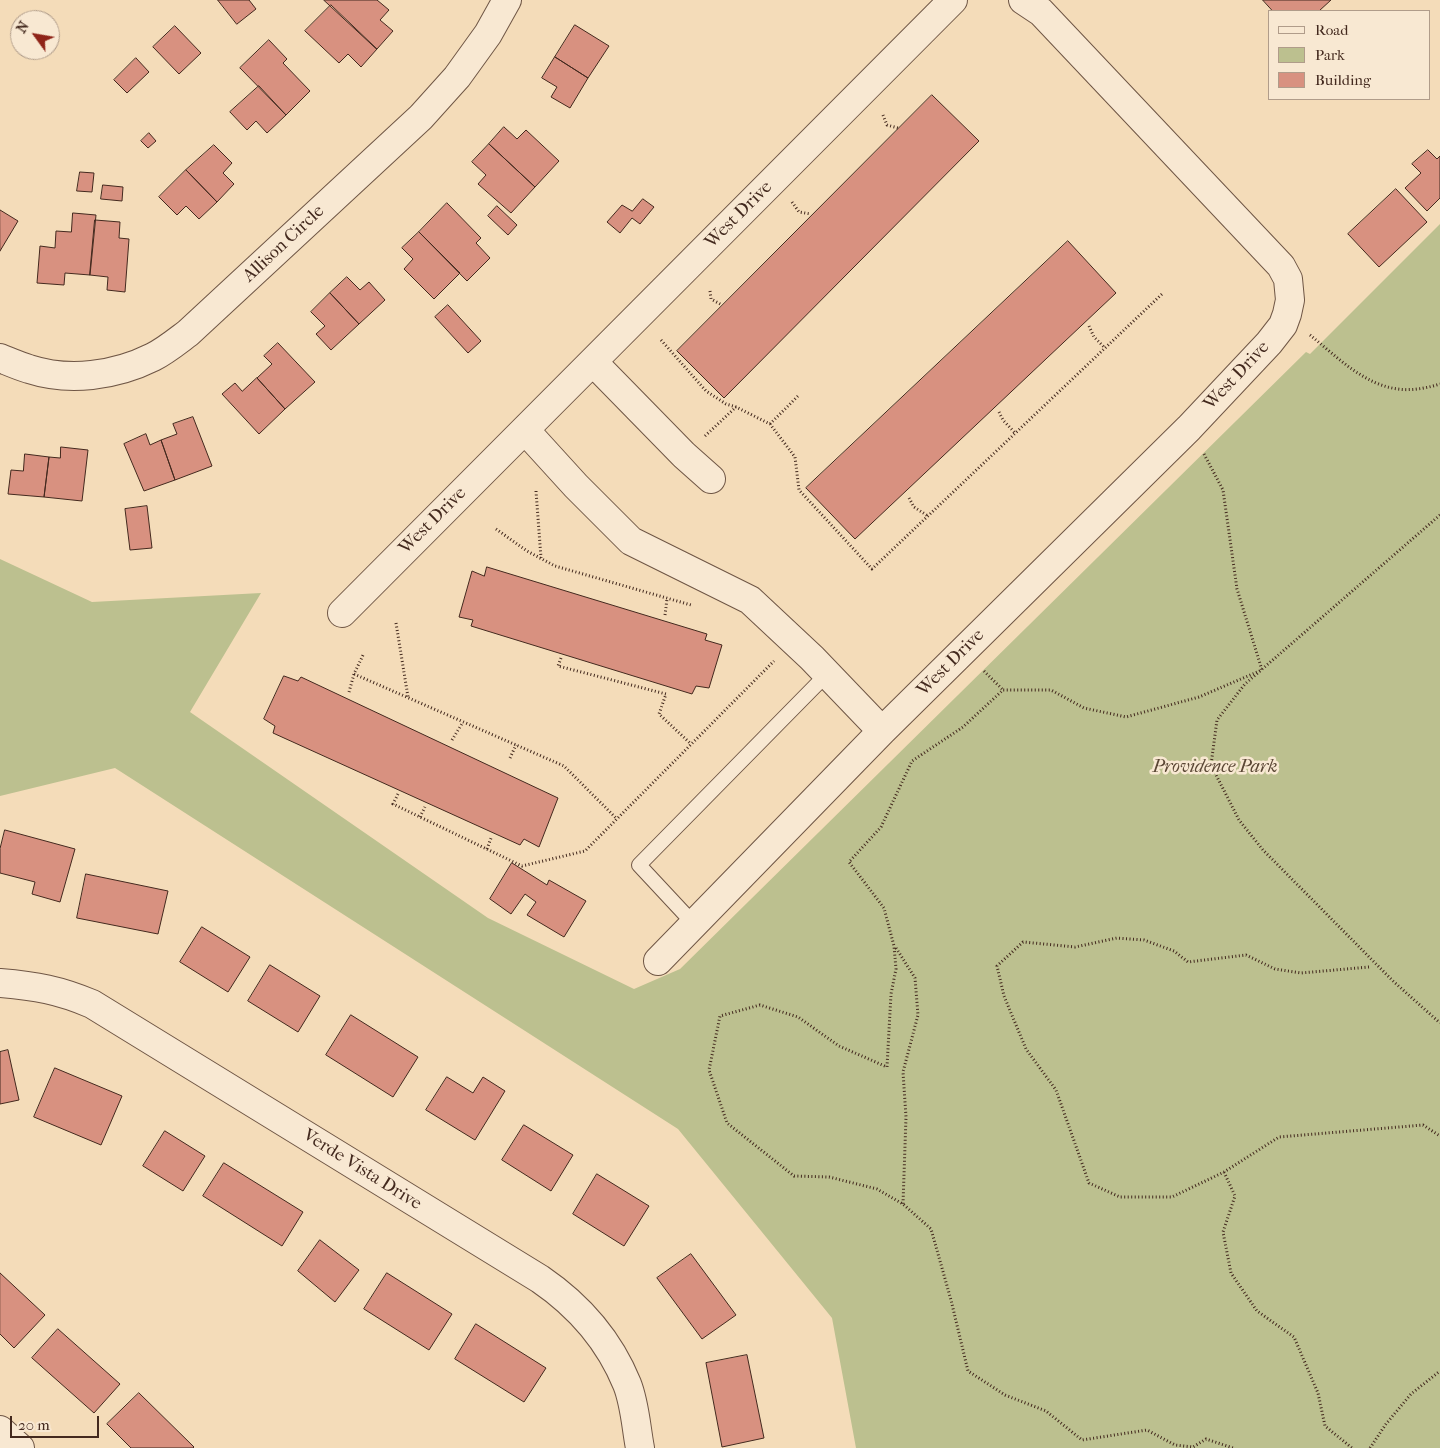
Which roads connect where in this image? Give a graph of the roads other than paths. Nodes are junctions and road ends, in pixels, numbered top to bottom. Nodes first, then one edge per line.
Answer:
1 (507, 0) edge
2 (953, 0) edge
3 (1023, 0) edge
4 (0, 358) edge
5 (593, 362) junction
6 (525, 430) junction
7 (711, 479) dead end
8 (342, 613) dead end
9 (827, 674) junction
10 (882, 731) junction
11 (694, 924) junction
12 (658, 961) dead end
13 (0, 983) edge
14 (0, 1430) edge
15 (20, 1448) edge
16 (640, 1448) edge

1 - 4 street, Allison Circle
2 - 5 street, West Drive
3 - 10 street, West Drive
5 - 6 street, West Drive
5 - 7 street
6 - 8 street, West Drive
6 - 9 street
9 - 10 street
9 - 11 lane
10 - 11 street, West Drive
11 - 12 street, West Drive
13 - 16 street, Verde Vista Drive
14 - 15 street

